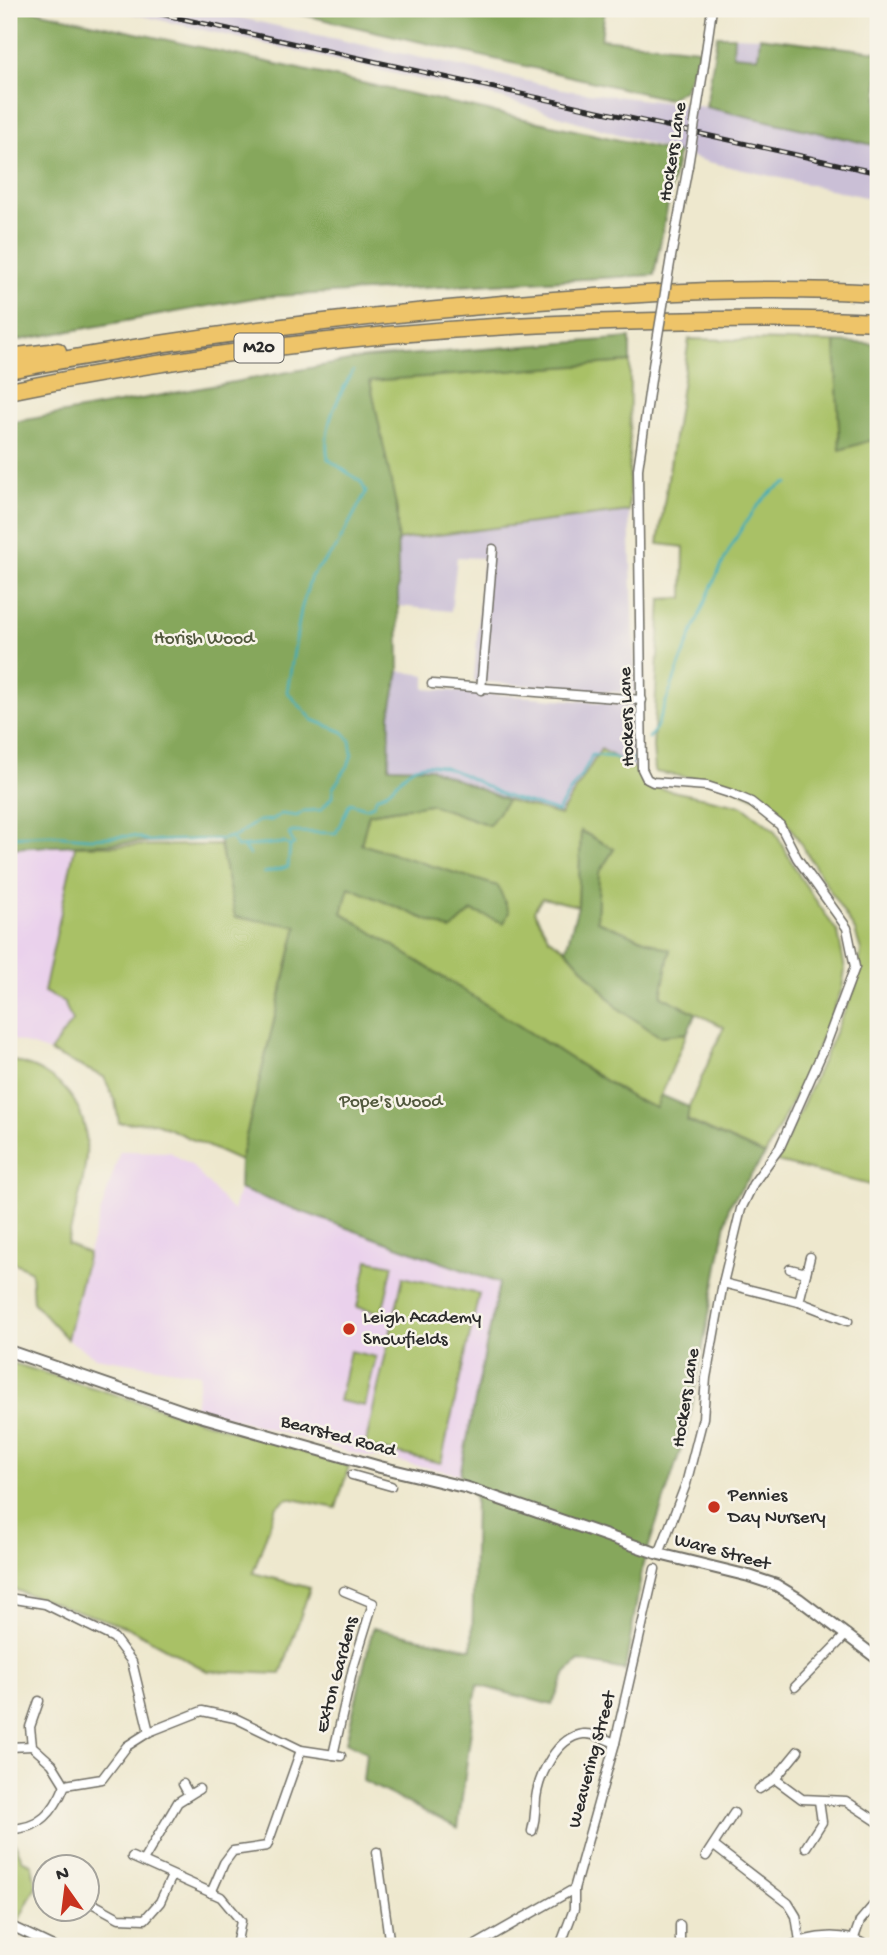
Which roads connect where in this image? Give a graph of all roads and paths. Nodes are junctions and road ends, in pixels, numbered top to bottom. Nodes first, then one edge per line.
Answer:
1 (712, 9) edge
2 (878, 293) edge
3 (878, 322) edge
4 (119, 349) junction
5 (9, 357) edge
6 (9, 370) edge
7 (9, 394) edge
8 (493, 549) dead end
9 (432, 684) dead end
10 (481, 690) junction
11 (642, 700) junction
12 (810, 1257) dead end
13 (790, 1269) dead end
14 (806, 1273) junction
15 (723, 1283) junction
16 (799, 1302) junction
17 (848, 1321) dead end
18 (9, 1351) edge
19 (380, 1467) junction
20 (352, 1475) dead end
21 (377, 1482) junction
22 (391, 1486) dead end
23 (659, 1554) junction
24 (655, 1569) dead end
25 (344, 1591) dead end
26 (9, 1598) edge
27 (383, 1601) dead end
28 (373, 1603) junction
29 (847, 1634) junction
30 (878, 1659) edge
31 (795, 1688) dead end
32 (40, 1701) dead end
33 (149, 1732) junction
34 (615, 1743) junction
35 (32, 1746) junction
36 (9, 1747) edge
37 (301, 1750) junction
38 (798, 1751) dead end
39 (775, 1779) junction
40 (183, 1784) dead end
41 (65, 1785) junction
42 (199, 1789) dead end
43 (760, 1789) dead end
44 (189, 1795) junction
45 (819, 1801) junction
46 (734, 1812) dead end
47 (878, 1822) edge
48 (9, 1829) edge
49 (531, 1831) dead end
50 (714, 1846) junction
51 (806, 1847) dead end
52 (377, 1852) dead end
53 (706, 1856) dead end
54 (132, 1857) dead end
55 (143, 1861) junction
56 (172, 1876) junction
57 (574, 1889) junction
58 (211, 1893) junction
59 (877, 1901) edge
60 (102, 1909) edge
61 (9, 1925) edge
62 (680, 1926) dead end
63 (854, 1938) junction
64 (800, 1941) junction
65 (53, 1946) edge
66 (236, 1946) edge
67 (390, 1946) edge
68 (474, 1946) edge
69 (560, 1946) edge
70 (680, 1946) edge
71 (790, 1946) edge
72 (867, 1946) edge

1 - 11 street, Hockers Lane, bridge
2 - 4 highway, M20
3 - 7 highway, M20
4 - 5 highway, M20
4 - 6 highway, M20
8 - 10 street
9 - 10 street
10 - 11 street
11 - 15 street, Hockers Lane
12 - 14 street
13 - 14 street
14 - 16 street
15 - 16 street
15 - 23 street, Hockers Lane
16 - 17 street
18 - 19 street, Bearsted Road
19 - 21 street
19 - 23 street, Bearsted Road
20 - 21 street
21 - 22 street
23 - 29 street, Ware Street
24 - 34 street, Weavering Street
25 - 28 street, Exton Gardens
26 - 33 street
27 - 28 street, Exton Gardens
28 - 37 street, Exton Gardens
29 - 30 street, Ware Street
29 - 31 street
32 - 35 street
33 - 37 street
33 - 41 street
34 - 49 street
34 - 57 street, Weavering Street
35 - 36 street
35 - 41 street
37 - 58 street
38 - 39 street
39 - 43 street
39 - 45 street
40 - 44 street
41 - 48 street
42 - 44 street
44 - 55 street
45 - 47 street
45 - 51 street
46 - 50 street
50 - 53 street
50 - 64 street
52 - 67 street
54 - 55 street
55 - 56 street
56 - 58 street
56 - 60 street
57 - 68 street
57 - 69 street, Weavering Street
58 - 66 street
59 - 63 street
61 - 65 street
62 - 70 street
63 - 64 street
63 - 72 street
64 - 71 street

